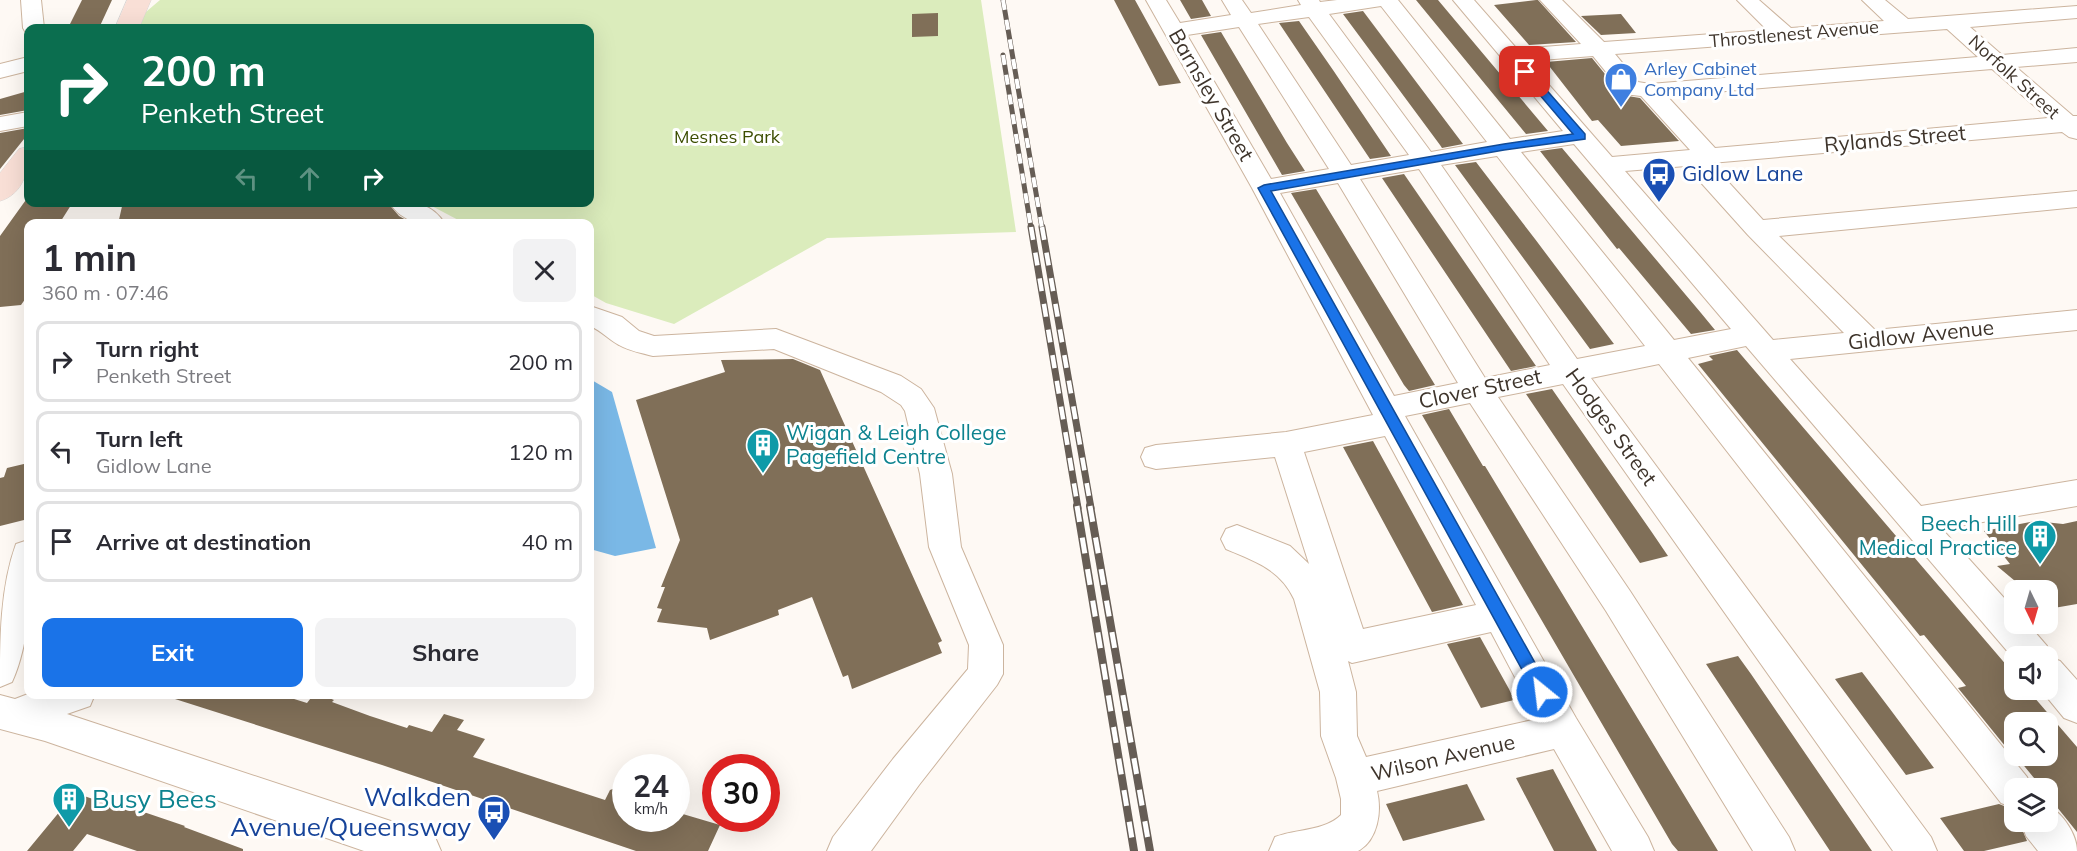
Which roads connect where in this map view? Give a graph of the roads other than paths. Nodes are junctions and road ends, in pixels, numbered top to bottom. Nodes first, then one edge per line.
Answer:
1 (31, 0) edge
2 (139, 0) edge
3 (1156, 0) edge
4 (1380, 0) edge
5 (1387, 0) edge
6 (1463, 0) edge
7 (1550, 0) edge
8 (1747, 0) edge
9 (1872, 0) edge
10 (1311, 5) edge
11 (1238, 10) edge
12 (2077, 12) edge
13 (1952, 22) junction
14 (34, 24) edge
15 (129, 24) edge
16 (1903, 25) junction
17 (1175, 30) junction
18 (1786, 35) junction
19 (1597, 50) junction
20 (1511, 56) junction
21 (2077, 56) edge
22 (1999, 63) junction
23 (24, 65) edge
24 (0, 71) edge
25 (1649, 91) junction
26 (24, 120) edge
27 (0, 124) edge
28 (2074, 126) edge
29 (1581, 136) junction
30 (1504, 147) junction
31 (1701, 157) junction
32 (24, 160) edge
33 (1425, 160) junction
34 (1606, 165) junction
35 (1344, 173) junction
36 (1264, 188) junction
37 (0, 192) edge
38 (2077, 199) edge
39 (408, 207) edge
40 (425, 219) edge
41 (1756, 229) junction
42 (594, 317) edge
43 (2077, 320) edge
44 (1868, 340) junction
45 (1759, 343) junction
46 (1665, 351) junction
47 (1570, 371) junction
48 (1477, 390) junction
49 (1389, 416) junction
50 (1286, 444) junction
51 (1156, 458) dead end
52 (2077, 493) edge
53 (1914, 520) junction
54 (1236, 539) dead end
55 (24, 571) edge
56 (1500, 615) junction
57 (2025, 646) edge
58 (0, 671) edge
59 (2058, 684) edge
60 (58, 699) edge
61 (2077, 706) edge
62 (9, 713) edge
63 (1563, 730) junction
64 (1355, 778) junction
65 (2004, 778) edge
66 (2048, 832) edge
67 (421, 851) edge
68 (847, 851) edge
69 (1289, 851) edge
70 (1634, 851) edge
71 (1775, 851) edge
72 (1917, 851) edge
73 (2062, 851) edge

1 - 14 street
2 - 15 main road
3 - 17 street, Barnsley Street
4 - 10 street
5 - 30 street
6 - 20 street
7 - 19 street
8 - 18 street
9 - 16 street
10 - 11 street
10 - 33 street, Hodges Street
11 - 17 street
11 - 35 street
12 - 13 street, Throstlenest Avenue
13 - 16 street, Throstlenest Avenue
13 - 22 street, Norfolk Street
16 - 18 street, Throstlenest Avenue
17 - 36 street, Barnsley Street
18 - 19 street, Throstlenest Avenue
19 - 20 street, Throstlenest Avenue
19 - 25 street
20 - 29 street
21 - 22 street
22 - 25 street
22 - 28 street, Norfolk Street
23 - 24 street
25 - 31 street
26 - 27 street
28 - 31 street, Rylands Street
29 - 30 street
29 - 34 street
30 - 33 street
30 - 46 street
31 - 34 street, Rylands Street
31 - 41 street
32 - 37 main road
33 - 35 street
33 - 47 street, Hodges Street
34 - 45 street
35 - 36 street
35 - 48 street
36 - 49 street, Barnsley Street
38 - 41 street
39 - 40 street
41 - 44 street
42 - 68 street
43 - 44 street, Gidlow Avenue
44 - 45 street, Gidlow Avenue
45 - 46 street, Clover Street
45 - 53 street
46 - 47 street, Clover Street
46 - 65 street
47 - 48 street, Clover Street
47 - 72 street, Hodges Street
48 - 49 street, Clover Street
48 - 71 street
49 - 50 street, Clover Street
49 - 56 street, Barnsley Street
50 - 51 street, Clover Street
50 - 56 street
52 - 53 street
53 - 57 street
54 - 64 street, Wilson Avenue
55 - 58 street
56 - 63 street, Barnsley Street
59 - 61 street
60 - 62 street
62 - 67 street
63 - 64 street, Wilson Avenue
63 - 70 street, Barnsley Street
64 - 69 street
66 - 73 street

